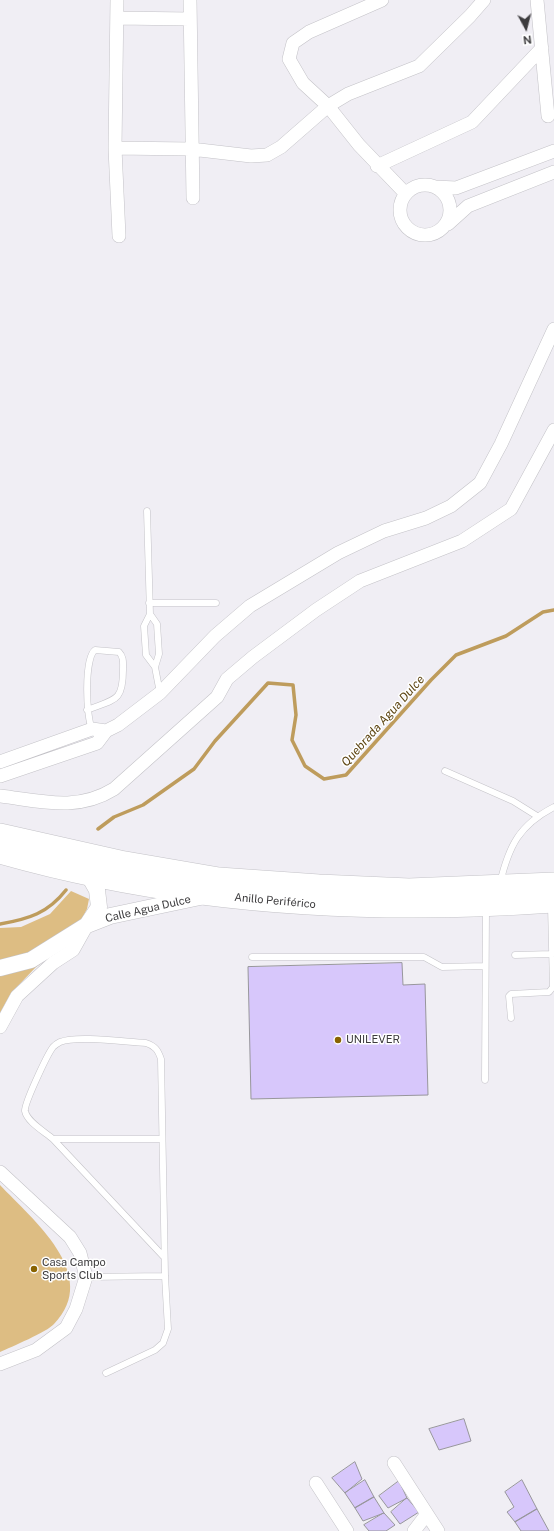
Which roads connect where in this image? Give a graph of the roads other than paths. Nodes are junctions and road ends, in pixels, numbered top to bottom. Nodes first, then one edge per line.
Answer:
1 (117, 0) edge
2 (190, 0) edge
3 (382, 0) edge
4 (484, 0) edge
5 (537, 0) edge
6 (117, 18) junction
7 (190, 19) junction
8 (542, 48) junction
9 (328, 106) junction
10 (548, 116) dead end
11 (114, 148) junction
12 (191, 150) junction
13 (554, 151) edge
14 (377, 166) junction
15 (554, 172) edge
16 (435, 187) junction
17 (406, 194) junction
18 (193, 198) dead end
19 (446, 225) junction
20 (119, 236) dead end
21 (554, 329) edge
22 (554, 430) edge
23 (147, 511) dead end
24 (149, 603) junction
25 (216, 603) dead end
26 (150, 614) junction
27 (155, 667) junction
28 (160, 693) junction
29 (87, 710) junction
30 (92, 729) junction
31 (106, 731) junction
32 (0, 762) edge
33 (445, 772) dead end
34 (0, 776) edge
35 (0, 796) edge
36 (554, 807) edge
37 (537, 816) junction
38 (0, 834) edge
39 (0, 853) edge
40 (89, 876) junction
41 (500, 886) junction
42 (210, 895) junction
43 (553, 896) edge
44 (486, 906) junction
45 (87, 924) junction
46 (552, 954) junction
47 (515, 956) dead end
48 (252, 957) dead end
49 (485, 966) junction
50 (0, 968) edge
51 (511, 1018) dead end
52 (0, 1027) edge
53 (485, 1080) dead end
54 (53, 1139) junction
55 (162, 1139) junction
56 (0, 1172) edge
57 (164, 1257) junction
58 (165, 1276) junction
59 (86, 1277) junction
60 (0, 1364) edge
61 (106, 1373) dead end
62 (394, 1463) dead end
63 (316, 1483) dead end
64 (427, 1514) junction
65 (347, 1531) edge
66 (414, 1531) edge
67 (438, 1531) edge

1 - 6 street
2 - 7 street
3 - 9 street
4 - 9 street
5 - 8 street
6 - 7 street
6 - 11 street
7 - 12 street
8 - 10 street
8 - 14 street
9 - 12 street
9 - 14 street
11 - 12 street
11 - 20 street
12 - 18 street
13 - 16 street
14 - 17 street
15 - 19 street
16 - 17 street
16 - 19 street
17 - 19 street
21 - 28 street
22 - 35 street
23 - 24 lane
24 - 25 lane
24 - 26 lane
26 - 27 lane
26 - 27 lane
27 - 28 lane
28 - 31 street
29 - 29 lane
29 - 30 lane
30 - 31 street
30 - 32 street
31 - 34 street
33 - 37 lane
36 - 37 lane
37 - 41 lane
38 - 41 highway, Anillo Periférico
39 - 40 highway, Anillo Periférico
40 - 42 highway, Anillo Periférico
40 - 45 street, Calle Agua Dulce
41 - 43 highway, Anillo Periférico
42 - 44 highway, Anillo Periférico
42 - 45 street, Calle Agua Dulce
43 - 44 highway, Anillo Periférico
43 - 46 lane
44 - 49 lane
45 - 50 street
45 - 52 street, Calle Agua Dulce
46 - 47 lane
46 - 51 lane
48 - 49 lane
49 - 53 lane
54 - 55 lane
54 - 55 lane
54 - 57 lane
55 - 57 lane
56 - 59 street
57 - 58 lane
58 - 59 lane
58 - 61 lane
59 - 60 street
62 - 64 street
63 - 65 street
64 - 66 street
64 - 67 street

